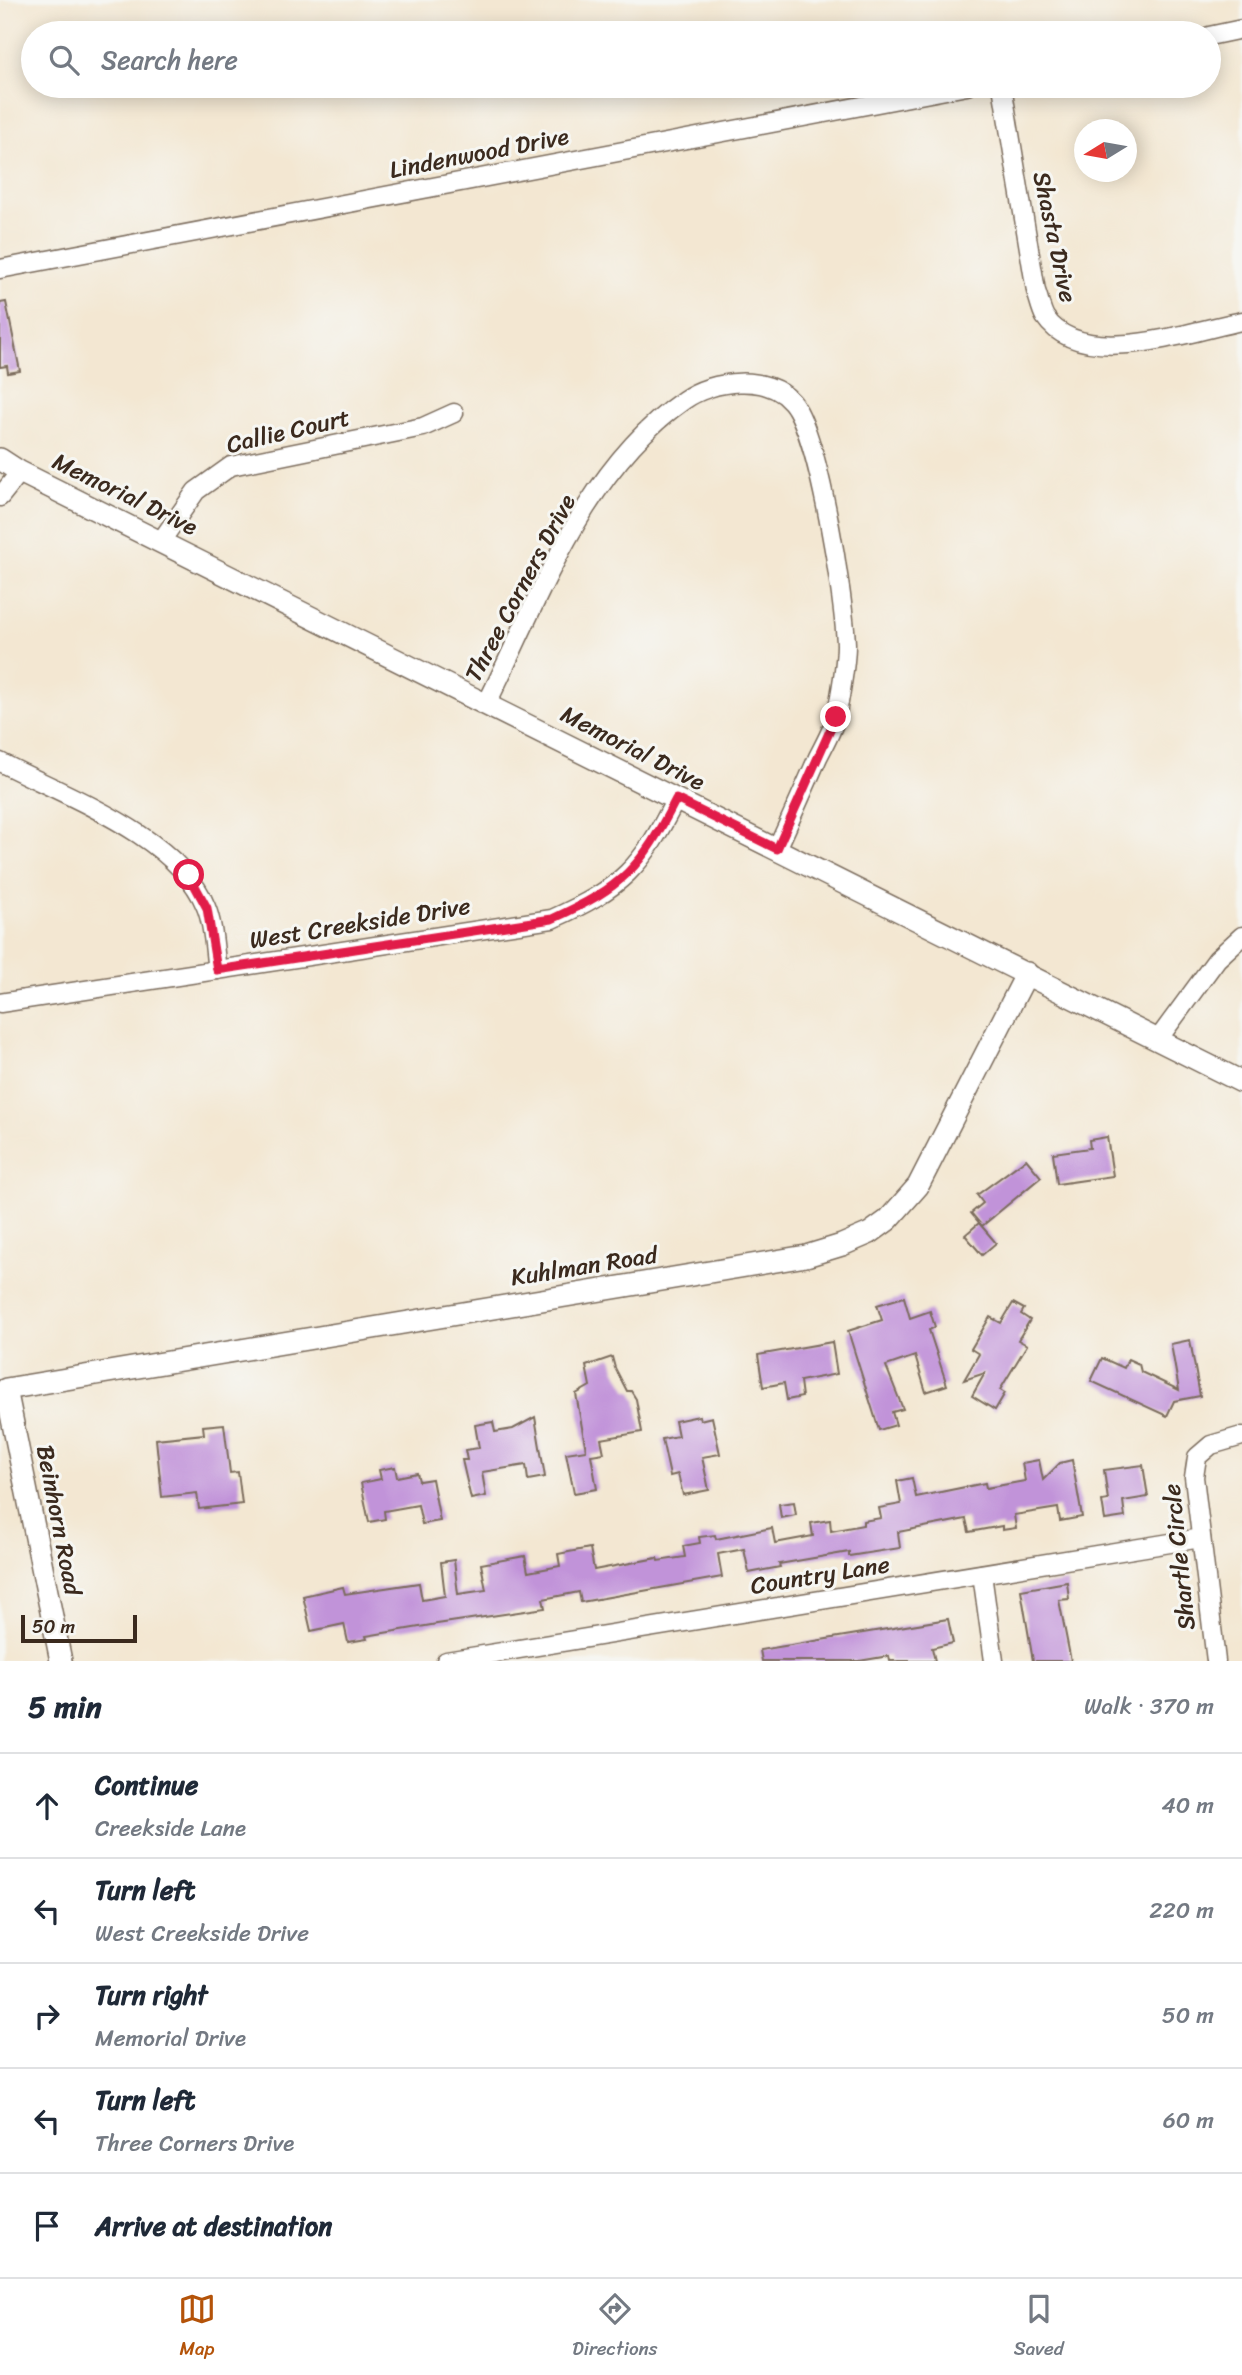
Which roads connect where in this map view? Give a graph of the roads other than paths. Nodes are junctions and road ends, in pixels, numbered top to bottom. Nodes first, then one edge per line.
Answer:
1 (1242, 29) edge
2 (1221, 33) edge
3 (904, 98) edge
4 (1004, 98) edge
5 (0, 269) edge
6 (1242, 321) edge
7 (454, 413) dead end
8 (0, 459) edge
9 (20, 472) junction
10 (0, 497) edge
11 (161, 541) junction
12 (487, 704) junction
13 (0, 762) edge
14 (676, 799) junction
15 (777, 849) junction
16 (1242, 936) edge
17 (217, 970) junction
18 (1027, 973) junction
19 (0, 1003) edge
20 (1159, 1038) junction
21 (1242, 1082) edge
22 (3, 1389) edge
23 (1242, 1436) edge
24 (1201, 1538) junction
25 (982, 1574) junction
26 (61, 1661) edge
27 (446, 1661) edge
28 (994, 1661) edge
29 (1216, 1661) edge

1 - 2 street
3 - 5 street, Lindenwood Drive
4 - 6 street, Shasta Drive
7 - 11 street, Callie Court
8 - 9 street, Memorial Drive
9 - 10 street
9 - 11 street, Memorial Drive
11 - 12 street, Memorial Drive
12 - 14 street, Memorial Drive
12 - 15 street, Three Corners Drive
13 - 17 street
14 - 15 street, Memorial Drive
14 - 17 street, West Creekside Drive
15 - 18 street, Memorial Drive
16 - 20 street
17 - 19 street, West Creekside Drive
18 - 20 street, Memorial Drive
18 - 22 street, Kuhlman Road
20 - 21 street, Memorial Drive
22 - 26 street, Beinhorn Road
23 - 24 street, Shartle Circle
24 - 25 street, Country Lane
24 - 29 street, Shartle Circle
25 - 27 street, Country Lane
25 - 28 street

